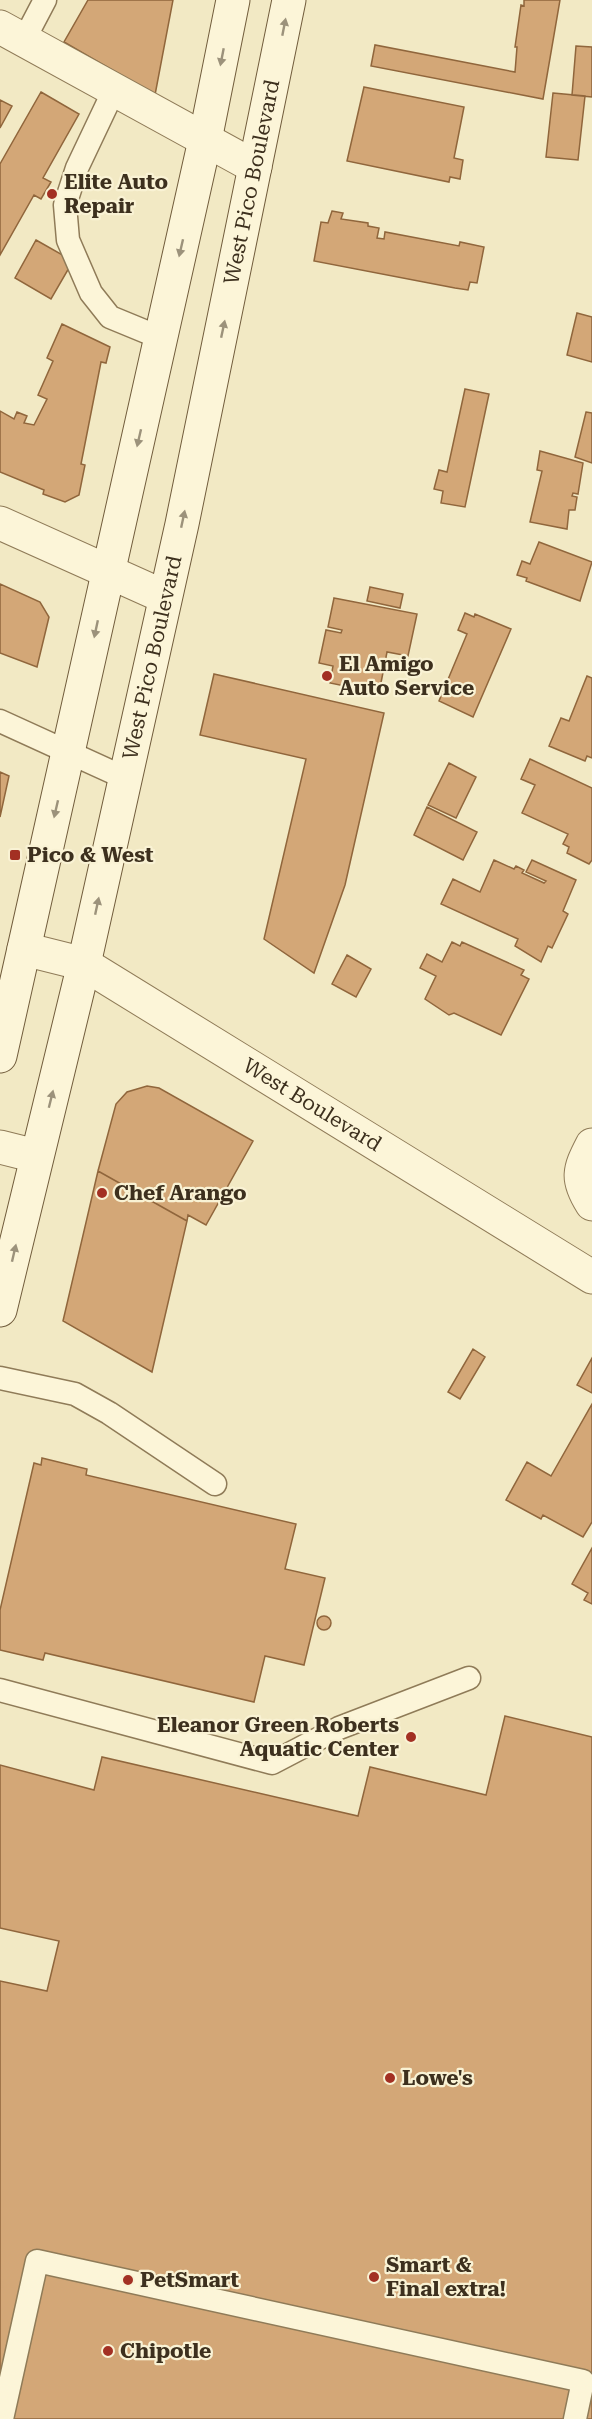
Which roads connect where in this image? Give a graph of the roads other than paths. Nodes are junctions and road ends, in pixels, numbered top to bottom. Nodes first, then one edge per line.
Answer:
1 (45, 0) edge
2 (233, 0) edge
3 (289, 0) edge
4 (12, 33) edge
5 (114, 90) junction
6 (205, 140) junction
7 (255, 167) junction
8 (161, 338) junction
9 (0, 523) edge
10 (108, 572) junction
11 (165, 597) junction
12 (0, 721) edge
13 (69, 752) junction
14 (125, 778) junction
15 (24, 949) junction
16 (84, 964) junction
17 (0, 1056) edge
18 (592, 1145) edge
19 (0, 1147) edge
20 (36, 1156) junction
21 (586, 1195) edge
22 (592, 1277) edge
23 (0, 1310) edge
24 (0, 1378) edge
25 (215, 1484) dead end
26 (469, 1678) dead end
27 (0, 1690) edge
28 (2, 2419) edge
29 (575, 2419) edge

1 - 4 lane
2 -> 6 main road
7 -> 3 main road, West Pico Boulevard
4 - 5 main road
5 - 6 main road
5 - 8 lane
6 - 7 main road
6 -> 8 main road
11 -> 7 main road, West Pico Boulevard
8 -> 10 main road
9 - 10 main road
10 - 11 main road
10 -> 13 main road
11 - 14 main road, West Pico Boulevard
12 - 13 lane
13 - 14 lane
13 -> 15 main road
16 -> 14 main road, West Pico Boulevard
15 - 16 main road, West Boulevard
15 - 17 main road
20 -> 16 main road, West Pico Boulevard
16 - 22 main road, West Boulevard
18 - 21 main road
19 - 20 main road
23 -> 20 main road, West Pico Boulevard
24 - 25 lane
26 - 27 lane
28 - 29 lane

